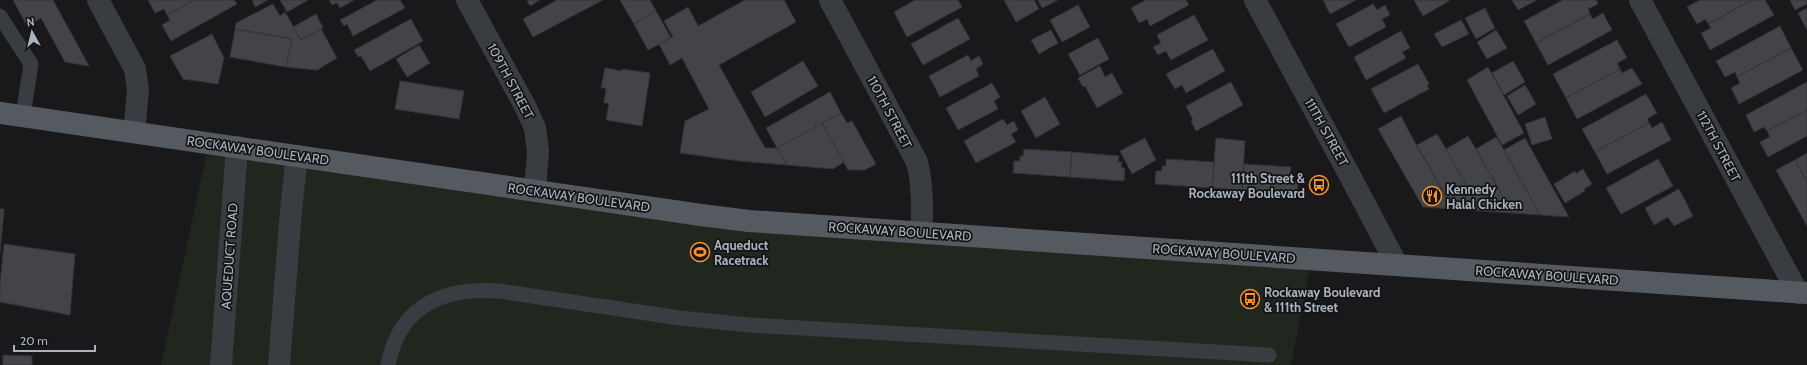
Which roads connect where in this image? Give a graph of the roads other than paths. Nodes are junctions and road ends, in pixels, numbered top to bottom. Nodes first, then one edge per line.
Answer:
1 (98, 0) edge
2 (467, 0) edge
3 (830, 0) edge
4 (1255, 0) edge
5 (1640, 0) edge
6 (0, 16) edge
7 (0, 113) edge
8 (23, 116) junction
9 (134, 132) junction
10 (237, 147) junction
11 (297, 156) junction
12 (535, 190) junction
13 (921, 232) junction
14 (1397, 265) junction
15 (1803, 293) edge
16 (1269, 354) dead end
17 (221, 365) edge
18 (279, 365) edge
19 (388, 365) edge

1 - 9 street
2 - 12 street, 109TH STREET
3 - 13 street, 110TH STREET
4 - 14 street, 111TH STREET
5 - 15 street, 112TH STREET
6 - 8 lane
7 - 8 main road, ROCKAWAY BOULEVARD
8 - 9 main road, ROCKAWAY BOULEVARD
9 - 10 main road, ROCKAWAY BOULEVARD
10 - 11 main road, ROCKAWAY BOULEVARD
10 - 17 street, AQUEDUCT ROAD
11 - 12 main road, ROCKAWAY BOULEVARD
11 - 18 street
12 - 13 main road, ROCKAWAY BOULEVARD
13 - 14 main road, ROCKAWAY BOULEVARD
14 - 15 main road, ROCKAWAY BOULEVARD
16 - 19 lane

